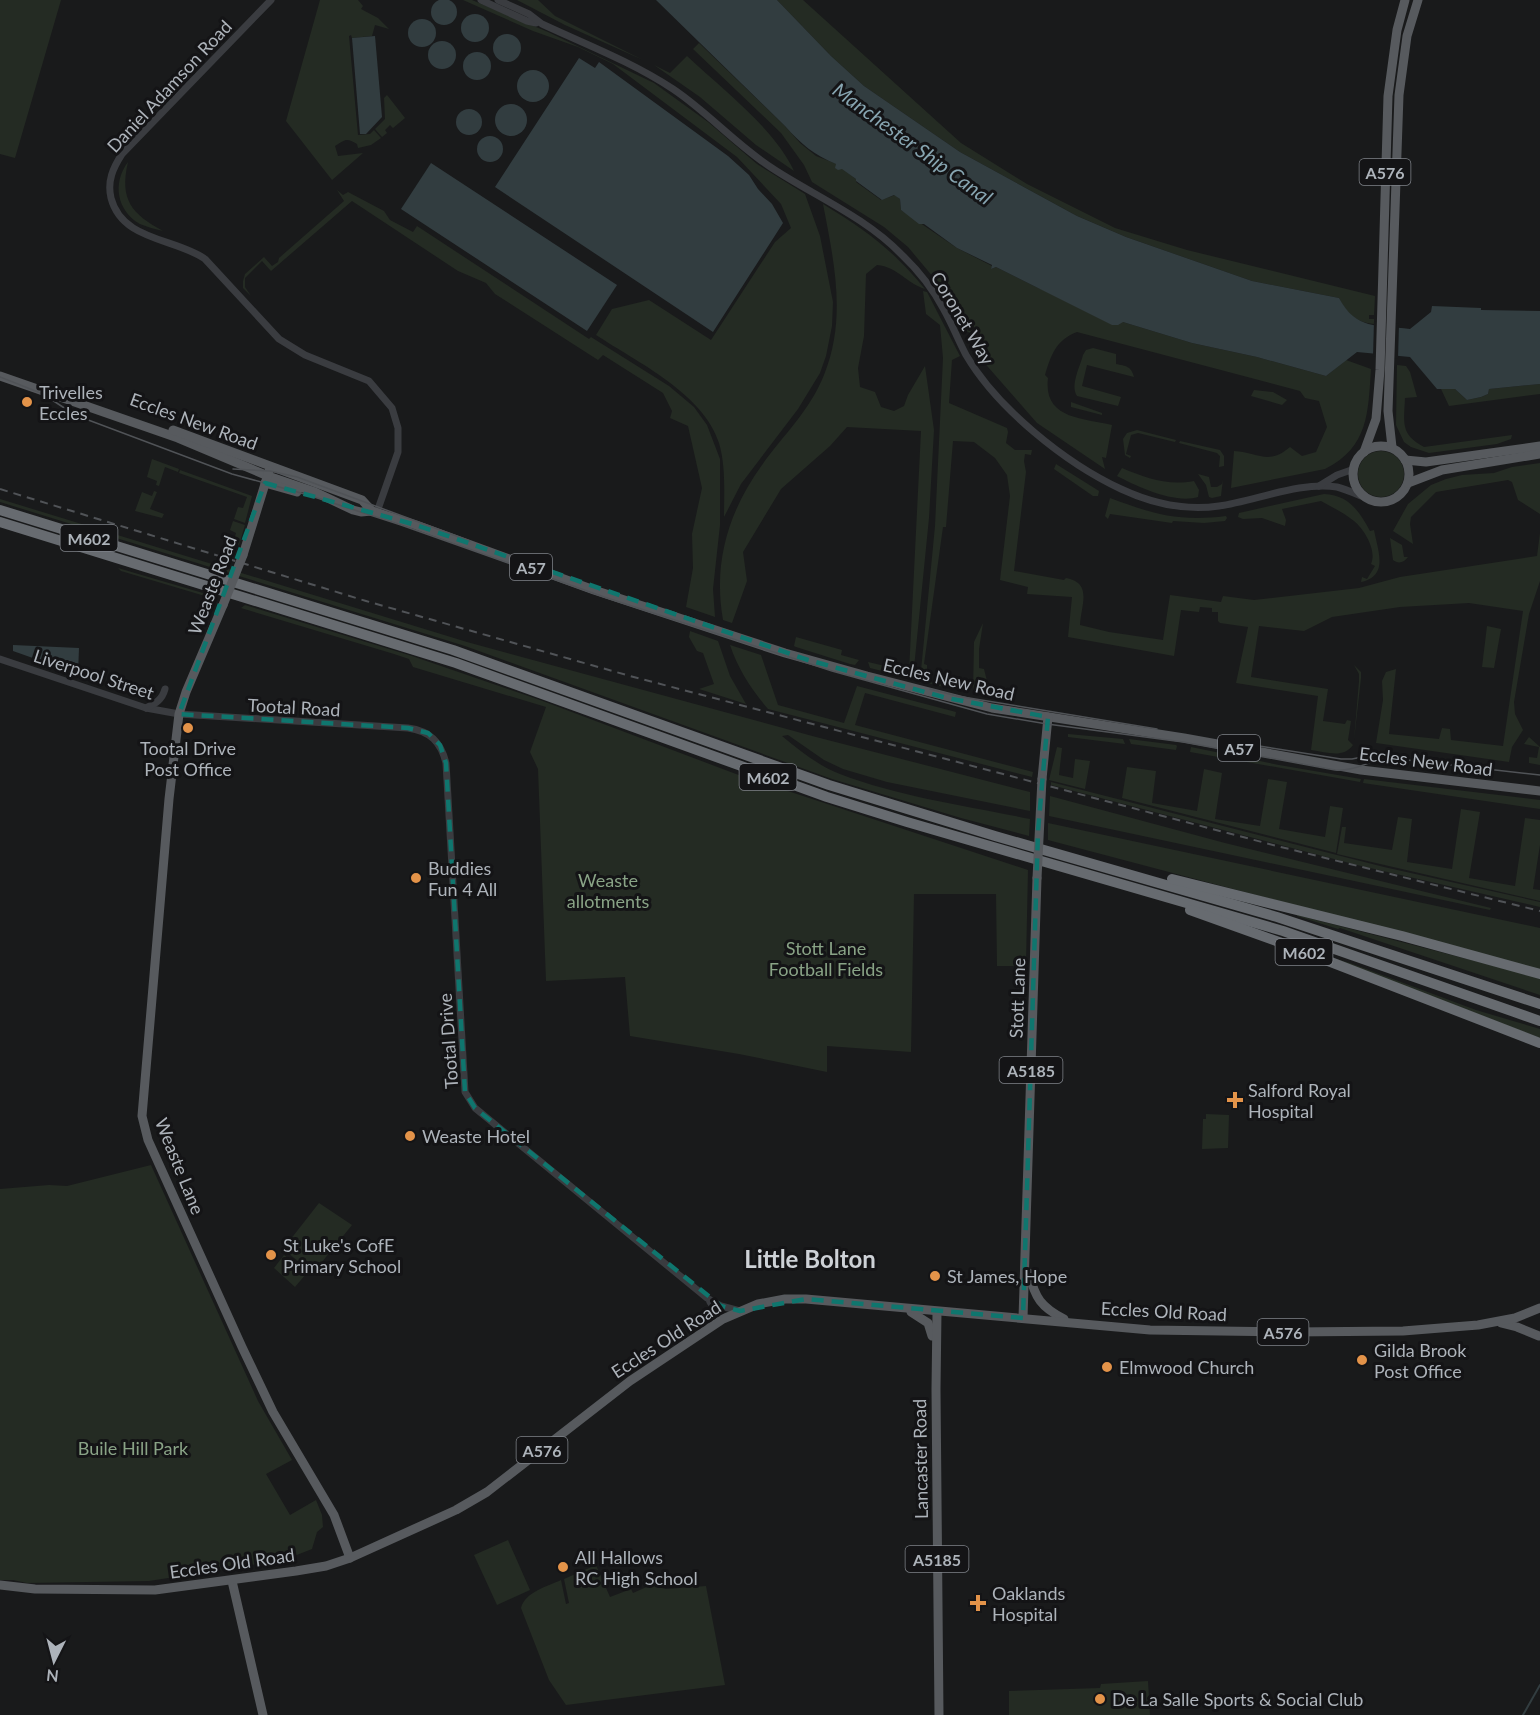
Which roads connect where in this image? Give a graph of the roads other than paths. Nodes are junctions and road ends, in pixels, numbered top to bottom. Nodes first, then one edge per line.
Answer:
1 (271, 0) edge
2 (481, 0) edge
3 (498, 0) edge
4 (1405, 2) edge
5 (1416, 4) edge
6 (542, 24) junction
7 (1385, 370) junction
8 (0, 371) edge
9 (0, 376) edge
10 (1540, 446) edge
11 (1392, 447) junction
12 (1364, 452) junction
13 (1540, 454) edge
14 (1406, 460) junction
15 (271, 466) junction
16 (1353, 469) junction
17 (266, 480) junction
18 (1408, 483) junction
19 (1319, 486) junction
20 (1361, 496) junction
21 (0, 510) edge
22 (375, 512) junction
23 (0, 522) edge
24 (0, 659) edge
25 (165, 688) dead end
26 (146, 708) junction
27 (179, 714) junction
28 (1048, 717) junction
29 (408, 728) joint
30 (1540, 791) edge
31 (1075, 858) junction
32 (1065, 868) junction
33 (1540, 974) edge
34 (1540, 1004) edge
35 (1540, 1021) edge
36 (1540, 1043) edge
37 (1026, 1262) junction
38 (707, 1298) junction
39 (1540, 1308) edge
40 (907, 1309) junction
41 (740, 1311) junction
42 (937, 1312) junction
43 (1527, 1314) junction
44 (1023, 1317) junction
45 (723, 1319) junction
46 (1069, 1322) junction
47 (1496, 1323) junction
48 (1539, 1337) edge
49 (936, 1347) junction
50 (350, 1558) junction
51 (232, 1581) junction
52 (0, 1585) edge
53 (263, 1715) edge
54 (939, 1715) edge

1 - 22 street, Daniel Adamson Road
2 - 6 street, Coronet Way
3 - 6 street, Coronet Way
4 - 7 main road, A576
5 - 7 main road, A576
6 - 19 street, Coronet Way
7 - 11 main road, A576
7 - 12 main road, A576
8 - 15 main road, Eccles New Road / A57
9 - 17 main road, Eccles New Road
10 - 14 main road
11 - 12 main road
11 - 14 main road
12 - 16 main road, A576
13 - 18 main road
14 - 18 main road
15 - 17 main road, Weaste Road
15 - 22 main road, Eccles New Road / A57
16 - 19 street
16 - 20 main road
17 - 22 main road, Eccles New Road / A57
17 - 27 main road, Weaste Road, bridge
18 - 20 main road
19 - 20 street
21 - 31 highway, M602
22 - 28 main road, Eccles New Road / A57
23 - 32 highway, M602
24 - 26 street, Liverpool Street
25 - 26 street
26 - 27 street, Liverpool Street
27 - 29 street, Tootal Road
27 - 50 main road, Weaste Lane
28 - 30 main road, Eccles New Road / A57
28 - 37 main road, Stott Lane / A5185, bridge
29 - 38 street, Tootal Drive
31 - 33 highway, M602
31 - 34 highway, M602
32 - 35 highway, M602
32 - 36 highway, M602
37 - 44 main road, Stott Lane / A5185
37 - 46 main road
38 - 41 street, Tootal Drive
38 - 45 street, Tootal Drive
39 - 43 main road, Eccles Old Road / A576
40 - 41 main road, Eccles Old Road / A576
40 - 42 main road, Eccles Old Road / A576
40 - 49 main road, Lancaster Road / A5185
41 - 45 main road, Eccles Old Road / A576
42 - 44 main road, Eccles Old Road / A576
42 - 49 main road, Lancaster Road / A5185
43 - 47 main road, Eccles Old Road / A576
43 - 48 main road
44 - 46 main road, Eccles Old Road / A576
45 - 50 main road, Eccles Old Road / A576
46 - 47 main road, Eccles Old Road / A576
47 - 48 main road
49 - 54 main road, Lancaster Road / A5185
50 - 51 main road, Eccles Old Road / A576
51 - 52 main road, Eccles Old Road / A576
51 - 53 main road

